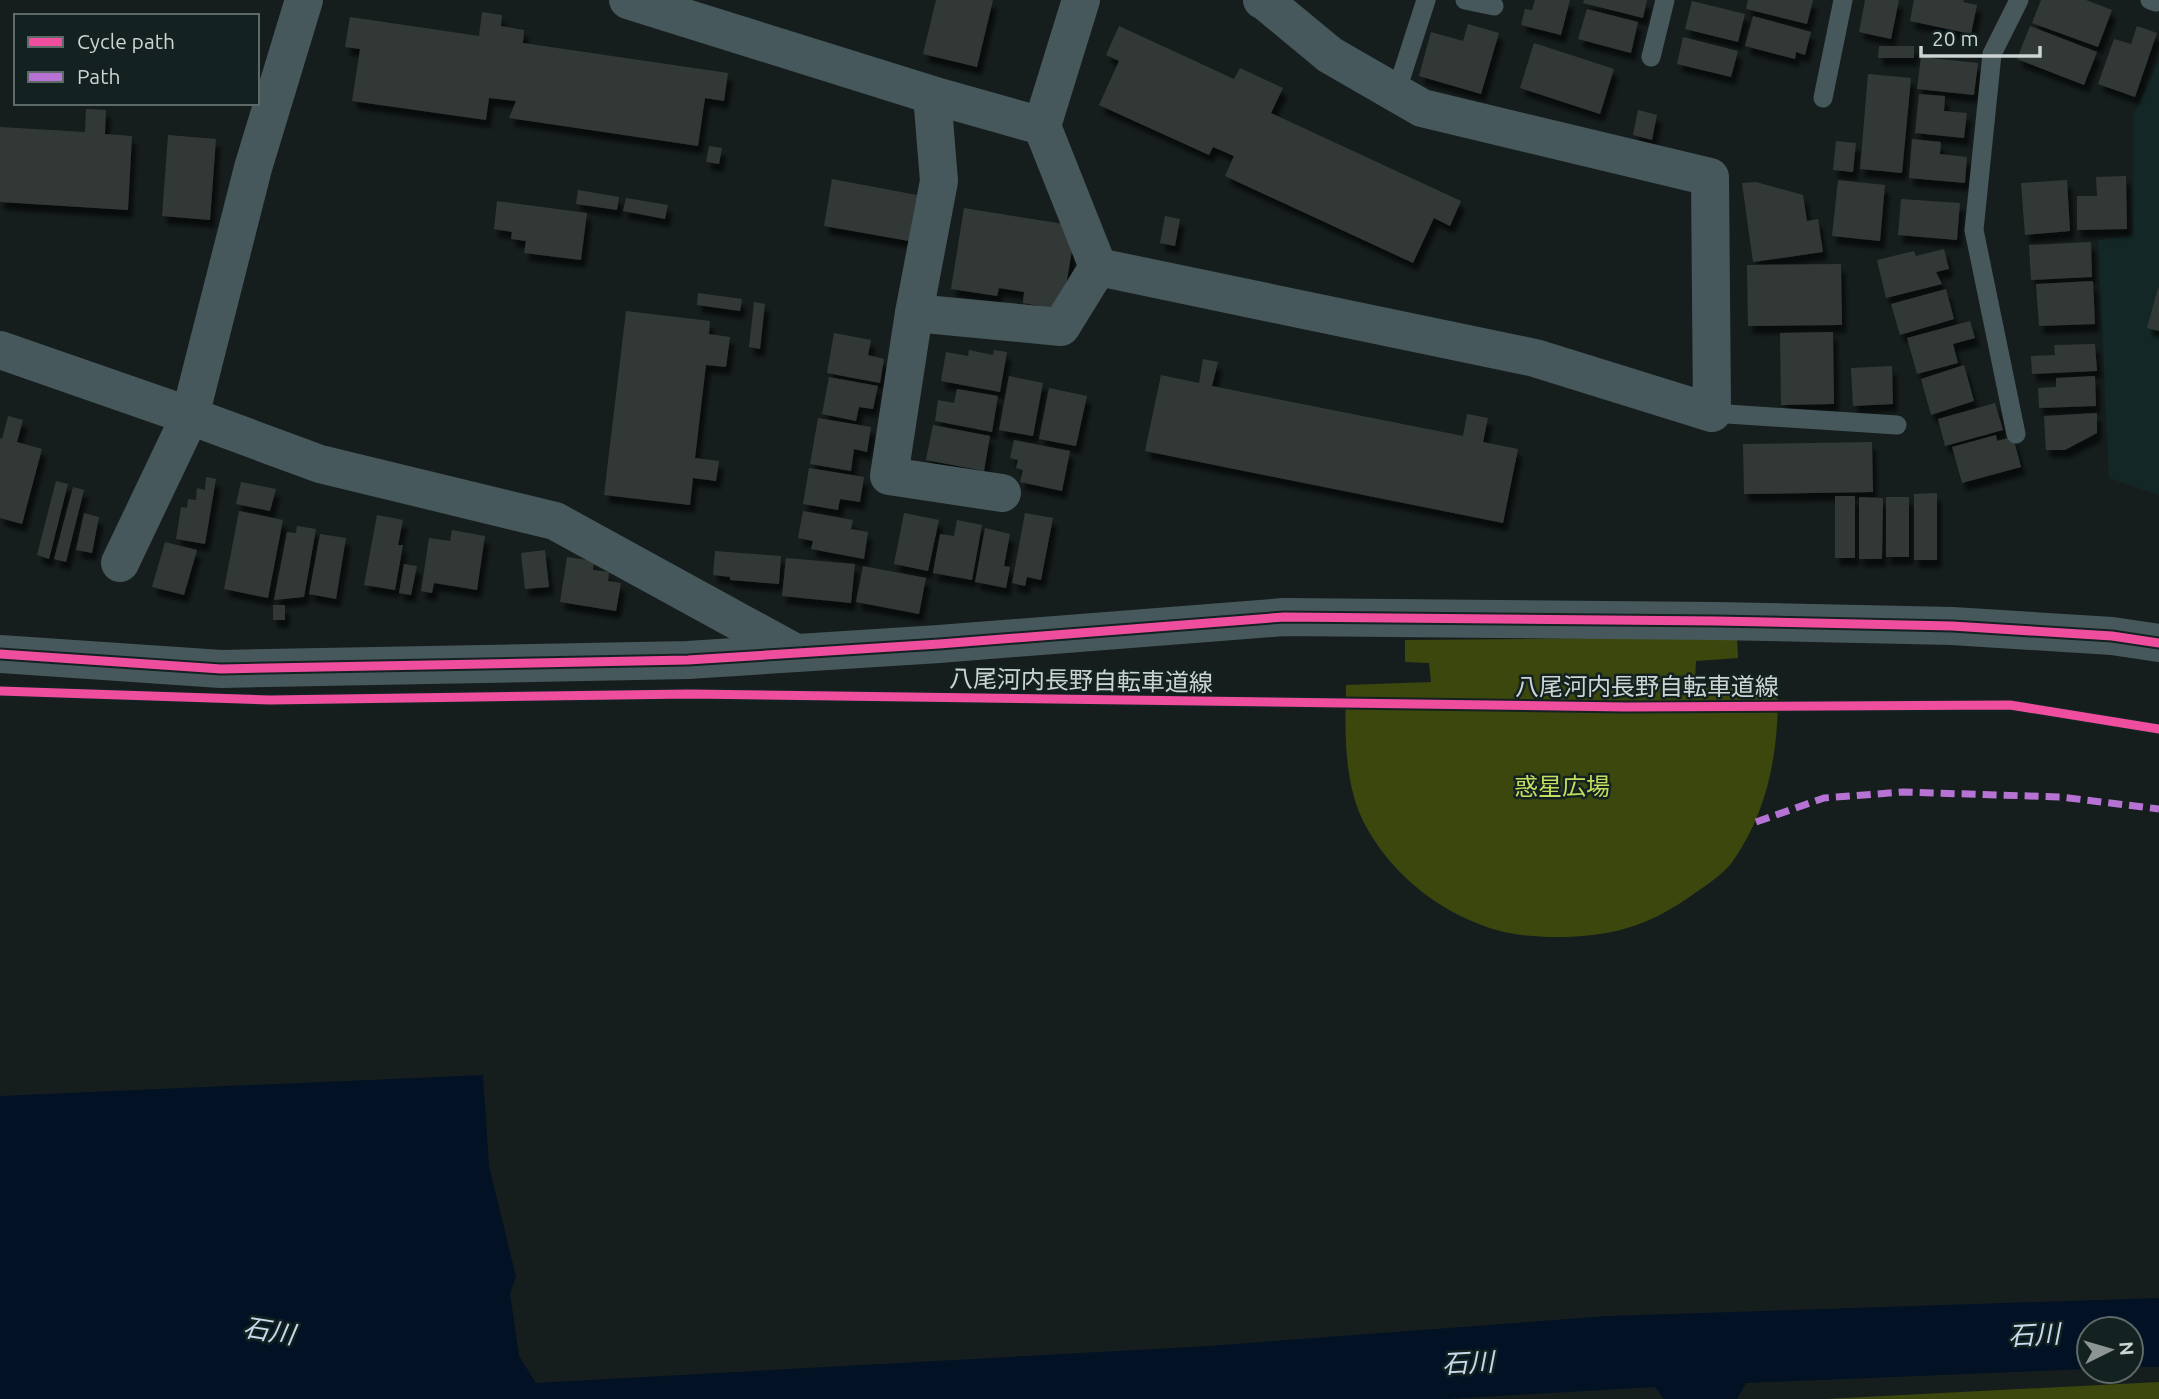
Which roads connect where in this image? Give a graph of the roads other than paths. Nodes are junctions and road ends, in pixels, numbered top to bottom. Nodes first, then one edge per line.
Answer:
1 (304, 0) edge
2 (628, 0) edge
3 (1081, 0) edge
4 (1262, 0) edge
5 (1426, 0) edge
6 (1465, 0) edge
7 (1665, 0) edge
8 (1843, 0) edge
9 (2019, 0) edge
10 (1494, 6) dead end
11 (1651, 57) dead end
12 (1396, 93) junction
13 (932, 95) junction
14 (1823, 98) dead end
15 (1042, 126) junction
16 (1098, 267) junction
17 (914, 313) junction
18 (0, 350) edge
19 (1712, 413) junction
20 (190, 416) junction
21 (1897, 425) dead end
22 (2016, 434) dead end
23 (1002, 493) dead end
24 (120, 563) dead end
25 (2159, 643) edge
26 (794, 652) junction
27 (0, 654) edge

1 - 20 street
2 - 13 street
3 - 15 street
4 - 12 street
5 - 12 lane
6 - 10 lane
7 - 11 lane
8 - 14 lane
9 - 22 lane
12 - 19 street
13 - 15 street
13 - 17 street
15 - 16 street
16 - 17 street
16 - 19 street
17 - 23 street
18 - 20 street
19 - 21 lane
20 - 24 street
20 - 26 street
25 - 26 street
26 - 27 street

